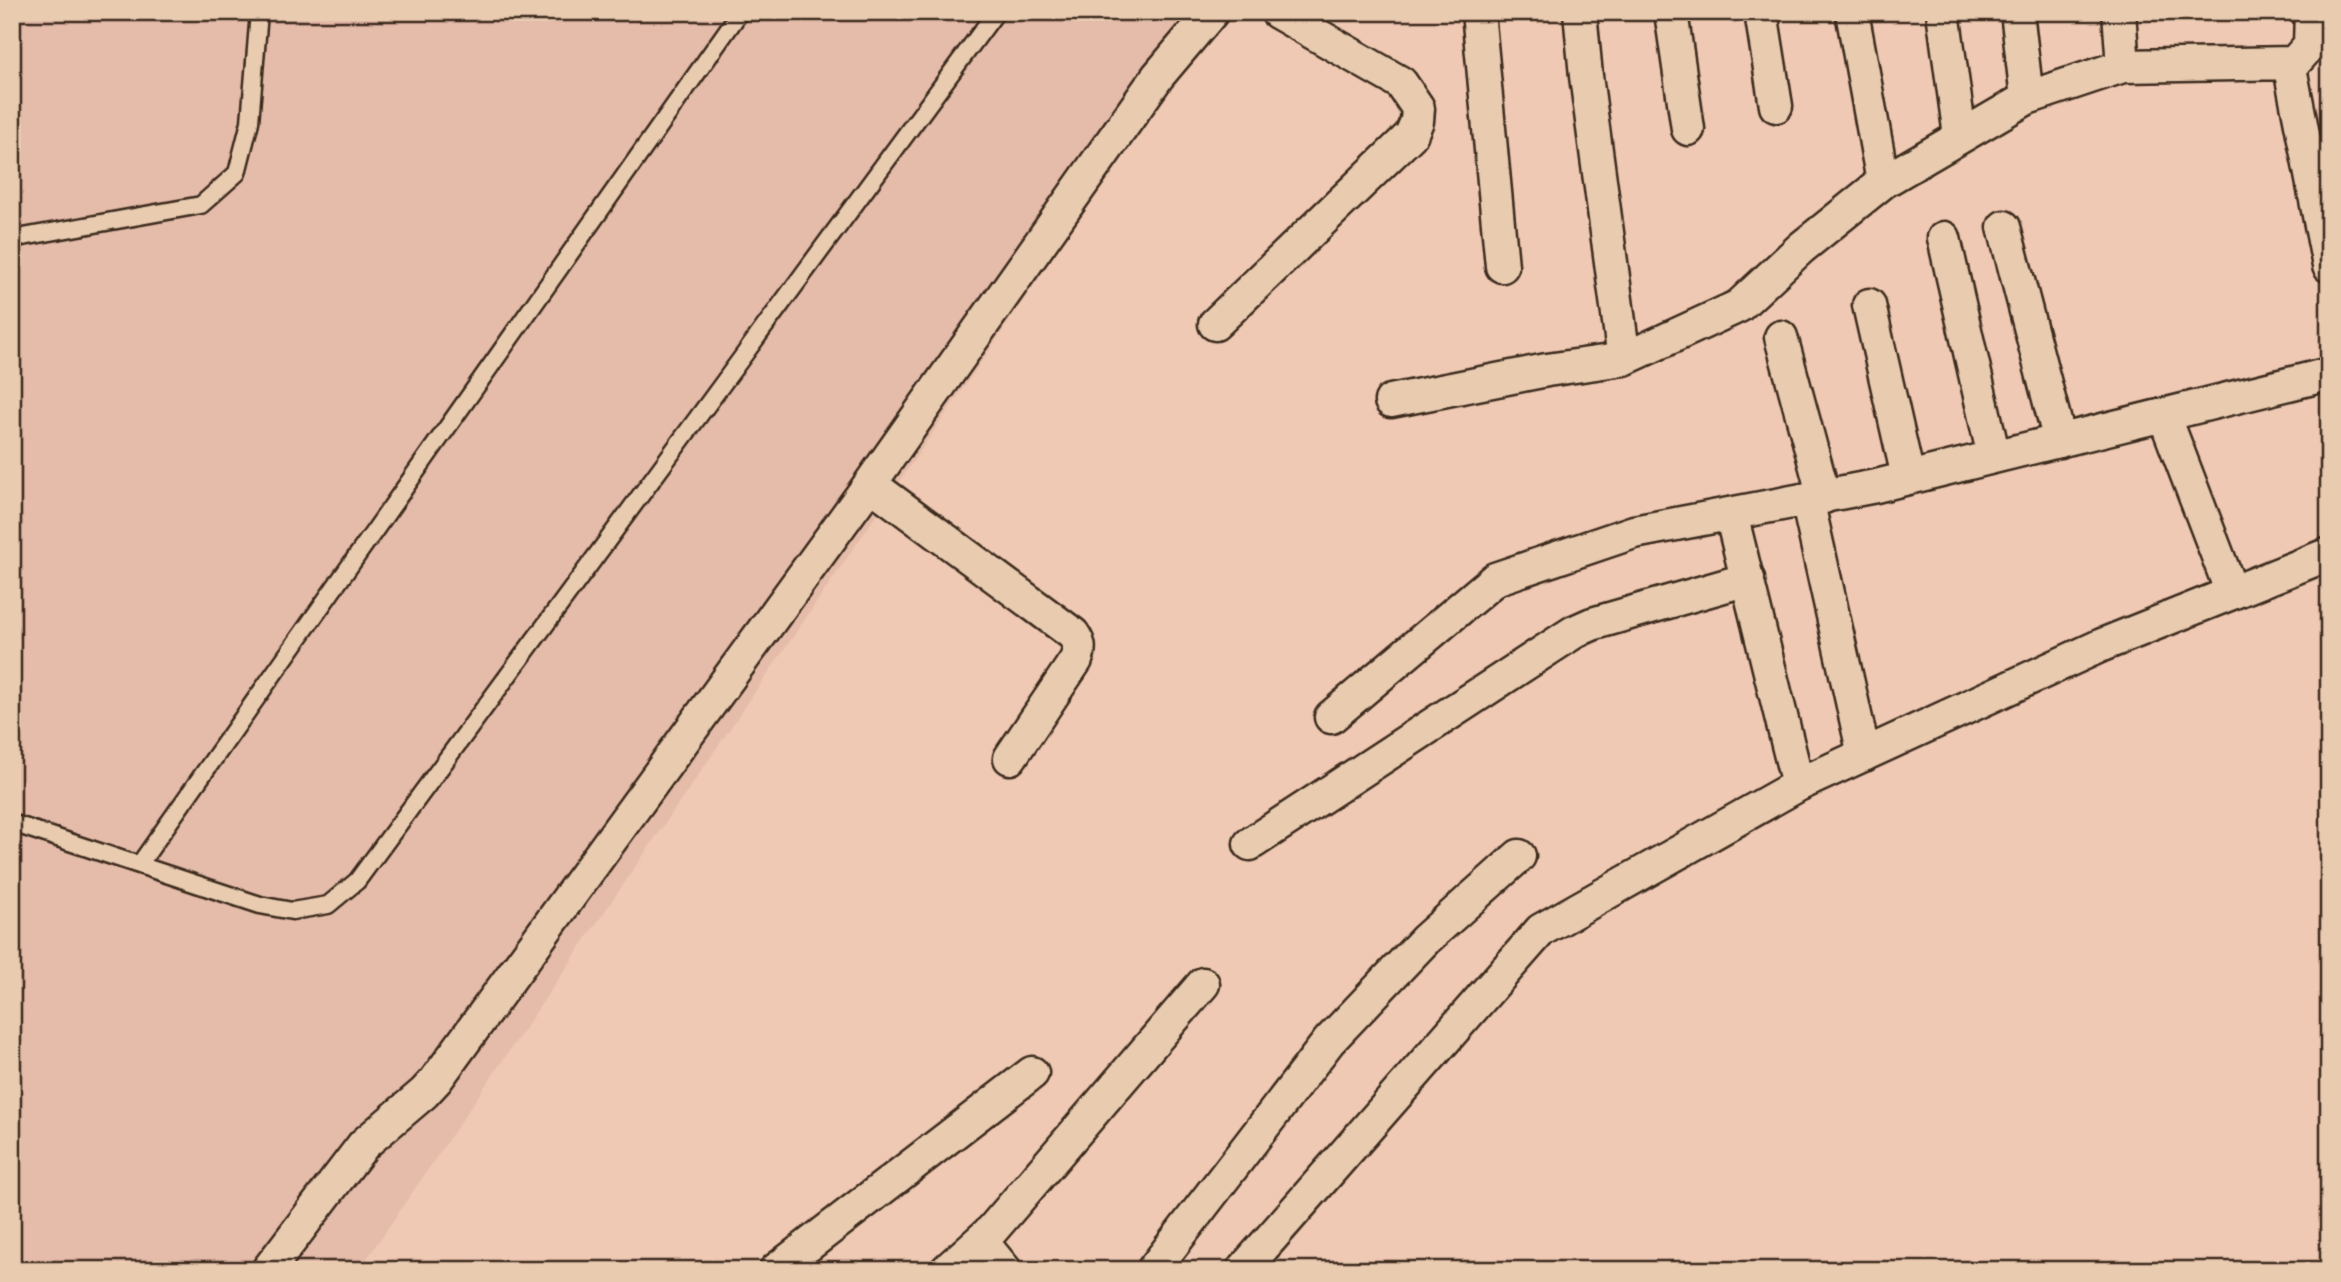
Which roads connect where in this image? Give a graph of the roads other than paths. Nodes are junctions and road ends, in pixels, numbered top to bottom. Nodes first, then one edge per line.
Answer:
1 (259, 12) edge
2 (740, 12) edge
3 (996, 12) edge
4 (1212, 12) edge
5 (1277, 12) edge
6 (1478, 12) edge
7 (1580, 12) edge
8 (1671, 12) edge
9 (1761, 12) edge
10 (1852, 12) edge
11 (1943, 12) edge
12 (2017, 12) edge
13 (2119, 12) edge
14 (2311, 12) edge
15 (2300, 54) junction
16 (2123, 66) junction
17 (2027, 98) junction
18 (1776, 106) dead end
19 (1688, 129) dead end
20 (1960, 136) junction
21 (1883, 182) junction
22 (2004, 227) dead end
23 (1944, 238) dead end
24 (12, 239) edge
25 (1502, 266) dead end
26 (2329, 266) edge
27 (1869, 305) dead end
28 (1215, 324) dead end
29 (1781, 337) dead end
30 (1624, 359) junction
31 (2329, 374) edge
32 (1391, 401) dead end
33 (2164, 415) junction
34 (2060, 441) junction
35 (1994, 457) junction
36 (1908, 477) junction
37 (870, 484) junction
38 (1816, 498) junction
39 (1731, 514) junction
40 (2329, 554) edge
41 (1748, 579) junction
42 (2232, 593) junction
43 (1331, 718) dead end
44 (1864, 755) junction
45 (1010, 758) dead end
46 (1798, 785) junction
47 (12, 823) edge
48 (1250, 844) dead end
49 (1519, 856) dead end
50 (139, 865) junction
51 (1203, 984) dead end
52 (1032, 1073) dead end
53 (982, 1242) junction
54 (268, 1270) edge
55 (776, 1270) edge
56 (947, 1270) edge
57 (1006, 1270) edge
58 (1153, 1270) edge
59 (1243, 1270) edge

1 - 24 lane
2 - 50 lane
3 - 50 lane
4 - 37 street
5 - 28 street
6 - 25 street
7 - 30 street
8 - 19 street
9 - 18 street
10 - 21 street
11 - 20 street
12 - 17 street
13 - 16 street
14 - 15 street
15 - 16 street
15 - 26 street
16 - 17 street
17 - 20 street
20 - 21 street
21 - 30 street
22 - 34 street
23 - 35 street
27 - 36 street
29 - 38 street
30 - 32 street
31 - 33 street
33 - 34 street
33 - 42 street
34 - 35 street
35 - 36 street
36 - 38 street
37 - 45 street
37 - 54 street
38 - 39 street
38 - 44 street
39 - 41 street
39 - 43 street
40 - 42 street
41 - 46 street
41 - 48 street
42 - 44 street
44 - 46 street
46 - 59 street
47 - 50 lane
49 - 58 street
51 - 53 street
52 - 55 street
53 - 56 street
53 - 57 street

